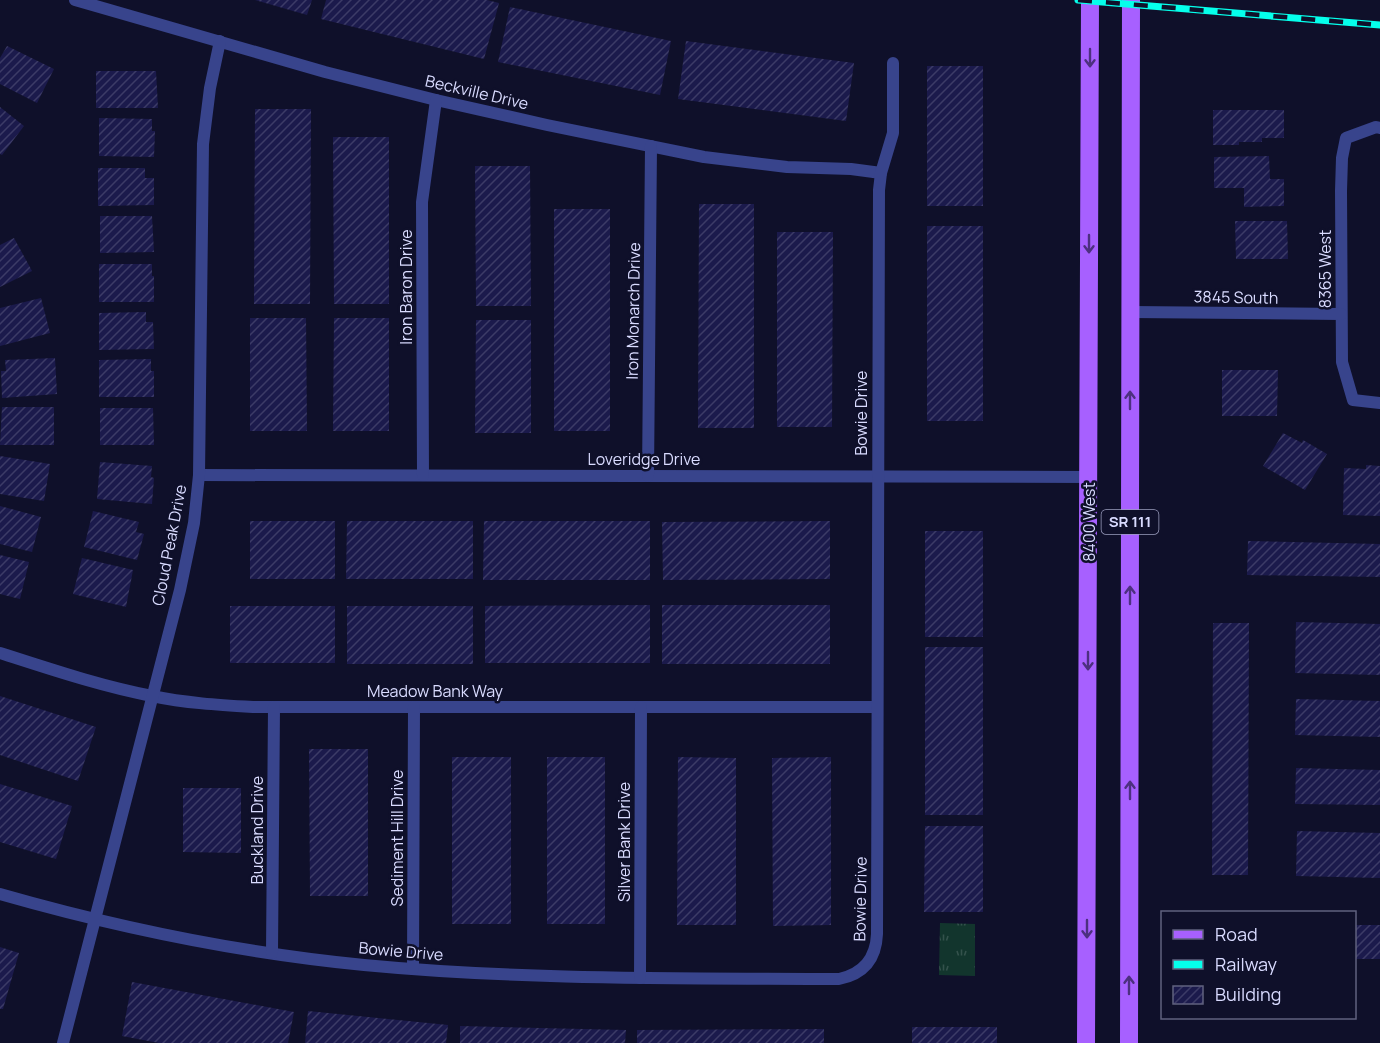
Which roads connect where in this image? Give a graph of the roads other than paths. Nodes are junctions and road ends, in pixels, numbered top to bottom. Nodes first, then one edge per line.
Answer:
1 (75, 0) edge
2 (1090, 0) edge
3 (1131, 0) edge
4 (220, 42) junction
5 (893, 63) dead end
6 (436, 100) junction
7 (1380, 128) edge
8 (651, 146) junction
9 (881, 173) junction
10 (1131, 312) junction
11 (1341, 314) junction
12 (1380, 403) edge
13 (199, 475) junction
14 (423, 475) junction
15 (648, 476) junction
16 (877, 476) junction
17 (1089, 477) junction
18 (0, 653) edge
19 (152, 696) junction
20 (274, 707) junction
21 (414, 707) junction
22 (641, 707) junction
23 (877, 707) junction
24 (0, 894) edge
25 (95, 919) junction
26 (272, 953) junction
27 (413, 969) junction
28 (640, 978) junction
29 (63, 1043) edge
30 (1086, 1043) edge
31 (1129, 1043) edge

1 - 4 street, Beckville Drive
2 -> 17 main road, 8400 West / SR 111
3 - 10 main road, SR 111
4 - 6 street, Beckville Drive
4 - 13 street, Cloud Peak Drive
5 - 9 street, Bowie Drive
6 - 8 street, Beckville Drive
6 - 14 street, Iron Baron Drive
7 - 11 street, 8365 West
8 - 9 street, Beckville Drive
8 - 15 street, Iron Monarch Drive
9 - 16 street, Bowie Drive
10 - 11 street, 3845 South
31 -> 10 main road, SR 111
11 - 12 street, 8365 West
13 - 14 street, Loveridge Drive
13 - 19 street, Cloud Peak Drive
14 - 15 street, Loveridge Drive
15 - 16 street, Loveridge Drive
16 - 17 street, Loveridge Drive
16 - 23 street, Bowie Drive
17 -> 30 main road, 8400 West / SR 111
18 - 19 street, Meadow Bank Way
19 - 20 street, Meadow Bank Way
19 - 25 street, Cloud Peak Drive
20 - 21 street, Meadow Bank Way
20 - 26 street, Buckland Drive
21 - 22 street, Meadow Bank Way
21 - 27 street, Sediment Hill Drive
22 - 23 street, Meadow Bank Way
22 - 28 street, Silver Bank Drive
23 - 28 street, Bowie Drive
24 - 25 street, Bowie Drive
25 - 26 street, Bowie Drive
25 - 29 street, Cloud Peak Drive
26 - 27 street, Bowie Drive
27 - 28 street, Bowie Drive

